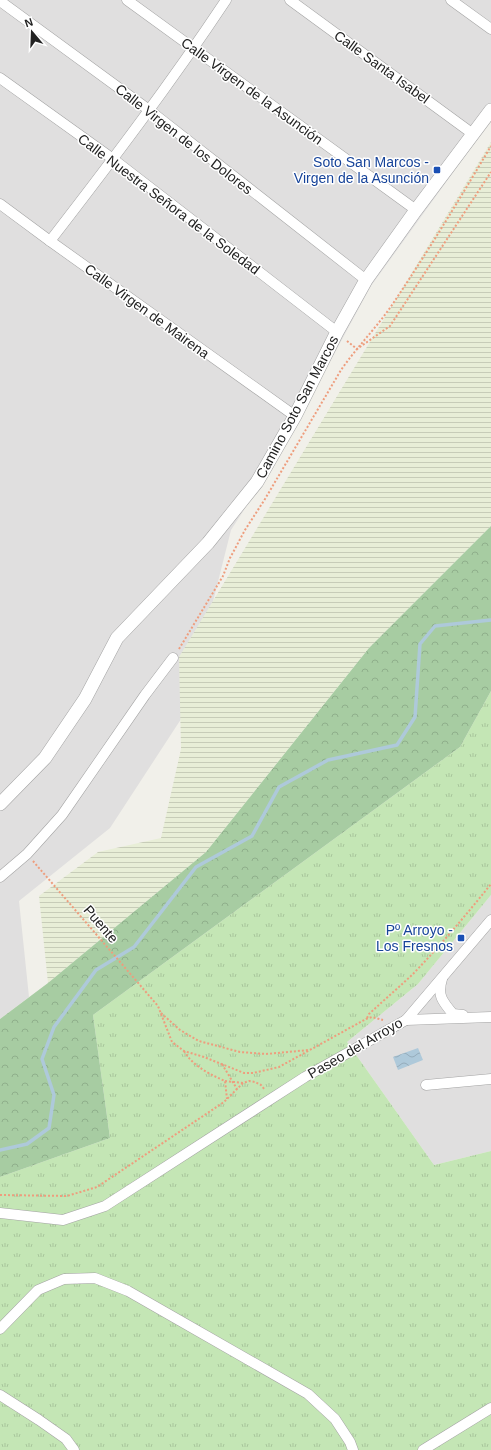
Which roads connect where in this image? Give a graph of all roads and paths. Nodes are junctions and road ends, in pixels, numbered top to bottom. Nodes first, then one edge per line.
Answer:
1 (127, 0) edge
2 (226, 0) edge
3 (290, 0) edge
4 (451, 0) edge
5 (0, 1) edge
6 (491, 29) edge
7 (194, 48) junction
8 (0, 78) edge
9 (149, 110) junction
10 (491, 110) edge
11 (473, 134) junction
12 (491, 146) edge
13 (113, 160) junction
14 (491, 172) edge
15 (0, 204) edge
16 (416, 210) junction
17 (50, 241) junction
18 (366, 280) junction
19 (337, 332) junction
20 (357, 349) junction
21 (295, 416) junction
22 (173, 658) joint
23 (0, 804) edge
24 (29, 856) dead end
25 (0, 877) edge
26 (491, 884) edge
27 (491, 920) edge
28 (442, 977) junction
29 (160, 1012) junction
30 (491, 1017) edge
31 (476, 1018) junction
32 (366, 1019) junction
33 (386, 1020) dead end
34 (406, 1020) junction
35 (310, 1050) junction
36 (184, 1051) junction
37 (222, 1064) junction
38 (491, 1079) edge
39 (225, 1081) junction
40 (232, 1081) junction
41 (243, 1083) junction
42 (426, 1085) dead end
43 (237, 1089) junction
44 (273, 1098) junction
45 (227, 1099) junction
46 (0, 1195) edge
47 (0, 1213) edge
48 (0, 1329) edge
49 (0, 1395) edge
50 (491, 1408) edge
51 (74, 1450) edge
52 (353, 1450) edge
53 (423, 1450) edge

1 - 7 street, Calle Virgen de la Asunción
2 - 7 street
3 - 11 street, Calle Santa Isabel
4 - 6 street
5 - 9 street, Calle Virgen de los Dolores
7 - 9 street
7 - 16 street, Calle Virgen de la Asunción
8 - 13 street, Calle Nuestra Señora de la Soledad
9 - 13 street
9 - 18 street, Calle Virgen de los Dolores
10 - 11 street, Camino Soto San Marcos
11 - 16 street, Camino Soto San Marcos
12 - 20 path
13 - 17 street
13 - 19 street, Calle Nuestra Señora de la Soledad
14 - 20 path
15 - 17 street, Calle Virgen de Mairena
16 - 18 street, Camino Soto San Marcos
17 - 21 street, Calle Virgen de Mairena
18 - 19 street, Camino Soto San Marcos
19 - 20 path
19 - 21 street, Camino Soto San Marcos
20 - 22 path
21 - 23 street, Camino Soto San Marcos
22 - 25 street
24 - 29 path, Puente
26 - 32 path
27 - 28 street, Paseo del Arroyo
28 - 31 street
28 - 34 street, Paseo del Arroyo
29 - 35 path
29 - 36 path
30 - 31 street
31 - 34 street
32 - 33 path
32 - 35 path
34 - 44 street, Paseo del Arroyo
35 - 37 path
36 - 37 path
36 - 39 path
37 - 40 path
38 - 42 street
39 - 40 path
39 - 45 path
40 - 41 path
40 - 43 path
41 - 43 path
41 - 44 path
43 - 45 path
44 - 47 street, Paseo del Arroyo
45 - 46 path
48 - 52 street
49 - 51 street
50 - 53 street

